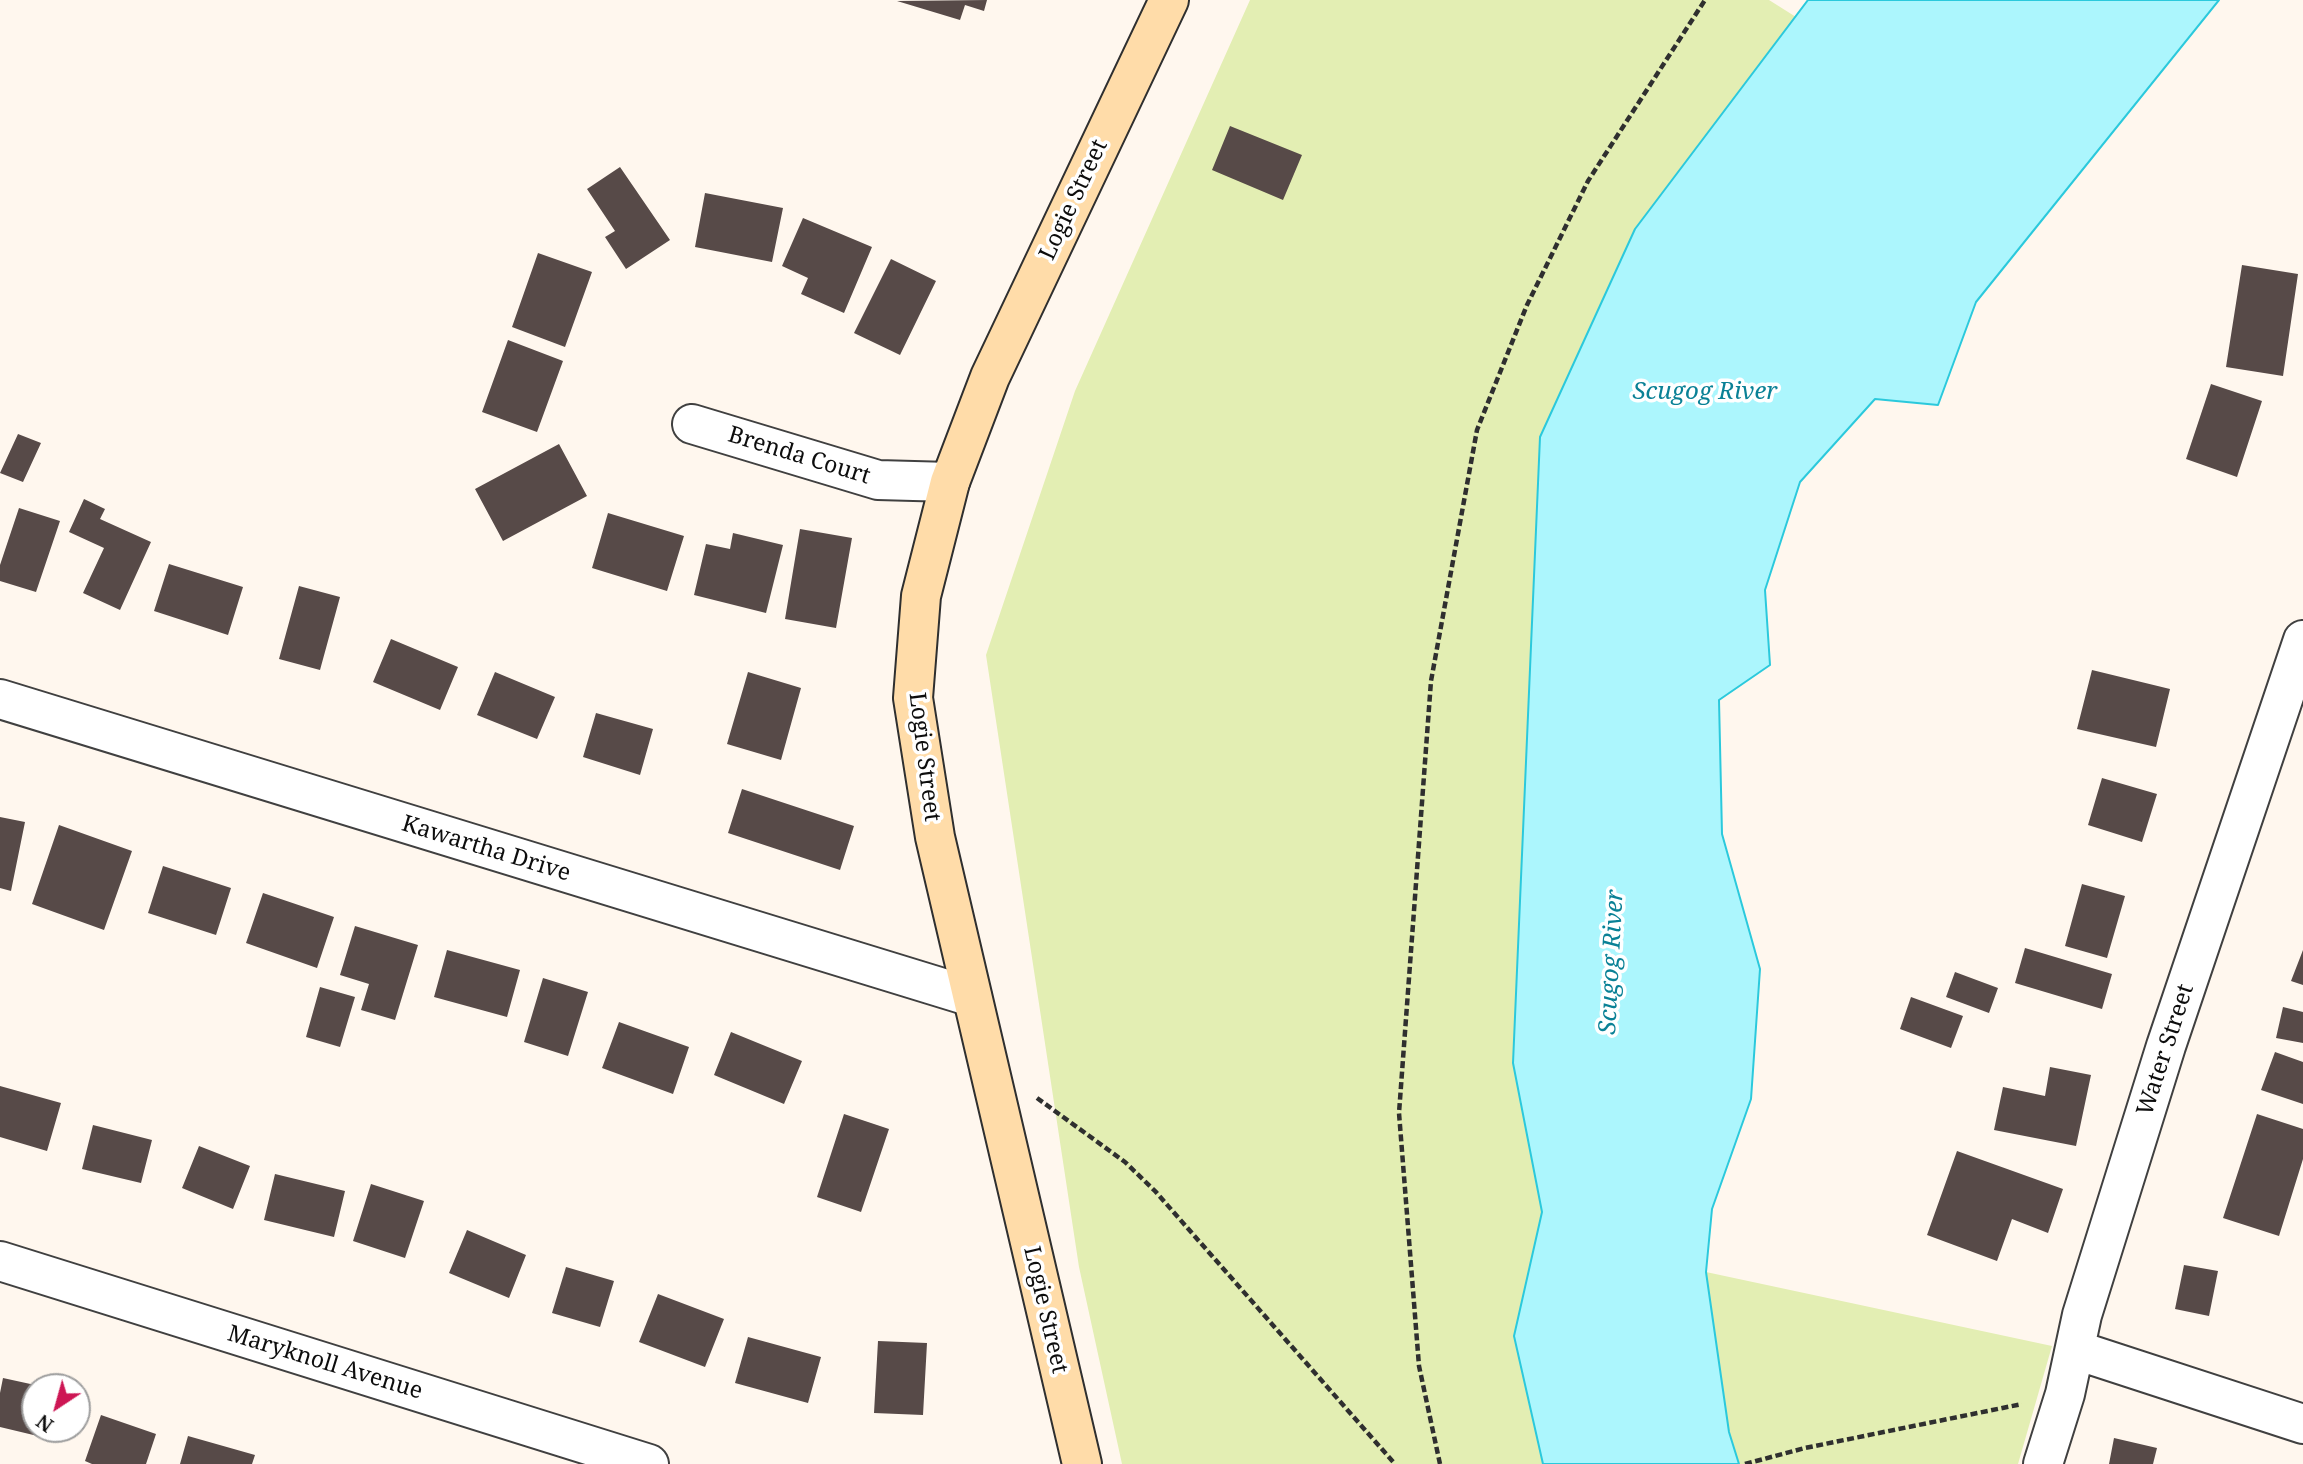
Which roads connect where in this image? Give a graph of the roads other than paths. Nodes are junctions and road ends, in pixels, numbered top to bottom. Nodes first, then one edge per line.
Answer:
1 (1170, 0) edge
2 (692, 424) dead end
3 (950, 482) junction
4 (2303, 640) edge
5 (0, 699) edge
6 (972, 997) junction
7 (0, 1261) edge
8 (2076, 1350) junction
9 (2303, 1424) edge
10 (649, 1464) edge
11 (1082, 1464) edge
12 (2043, 1464) edge

1 - 3 street, Logie Street
2 - 3 street, Brenda Court
3 - 6 street, Logie Street
4 - 8 street, Water Street
5 - 6 street, Kawartha Drive
6 - 11 street, Logie Street
7 - 10 street, Maryknoll Avenue
8 - 9 street
8 - 12 street, Water Street

